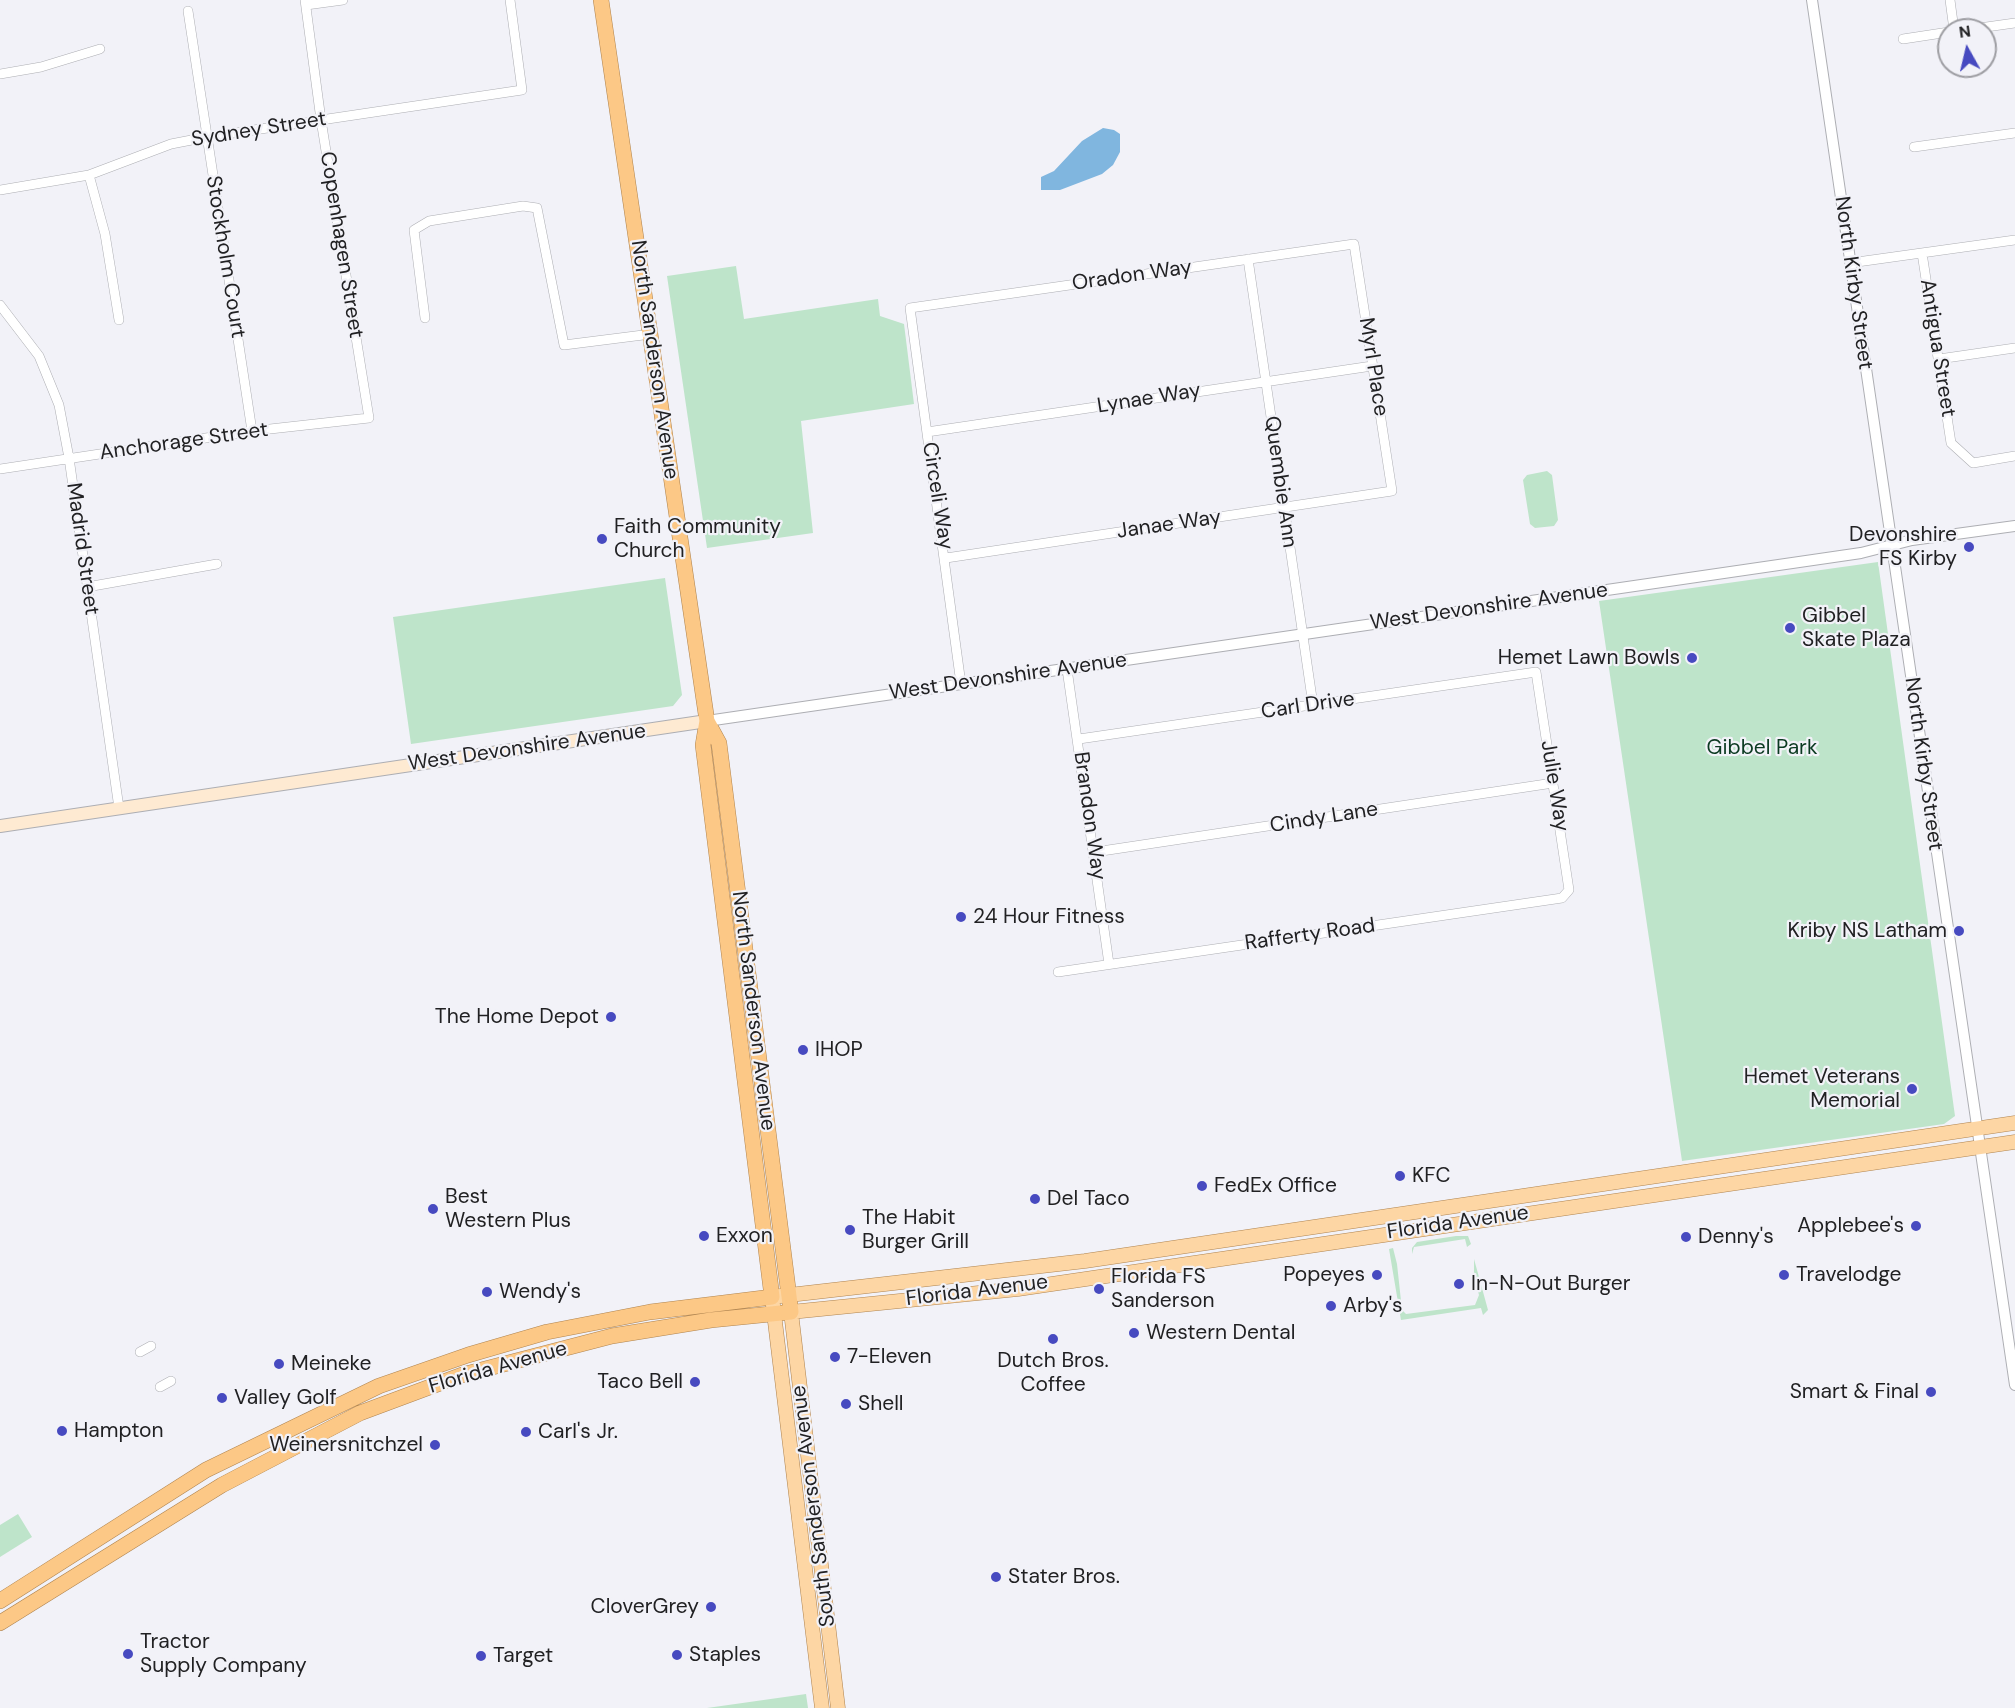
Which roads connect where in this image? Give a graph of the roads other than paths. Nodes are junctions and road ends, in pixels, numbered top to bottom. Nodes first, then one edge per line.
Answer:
1 (343, 0) edge
2 (510, 0) edge
3 (601, 0) edge
4 (1812, 0) edge
5 (1950, 0) edge
6 (306, 2) edge
7 (188, 11) dead end
8 (1952, 18) edge
9 (2015, 22) edge
10 (1997, 25) edge
11 (1937, 34) edge
12 (1903, 39) dead end
13 (100, 49) dead end
14 (0, 74) edge
15 (321, 120) junction
16 (2015, 133) edge
17 (207, 137) junction
18 (1914, 147) dead end
19 (89, 175) junction
20 (0, 190) edge
21 (2015, 240) edge
22 (1354, 244) joint
23 (1922, 253) junction
24 (1248, 259) junction
25 (1850, 263) junction
26 (0, 305) edge
27 (910, 308) joint
28 (425, 318) dead end
29 (119, 320) dead end
30 (651, 334) junction
31 (2015, 348) edge
32 (1939, 358) junction
33 (1372, 366) junction
34 (1265, 381) junction
35 (369, 418) joint
36 (252, 431) junction
37 (927, 432) junction
38 (2015, 456) edge
39 (69, 458) junction
40 (0, 469) edge
41 (1392, 491) joint
42 (1283, 509) junction
43 (2015, 526) edge
44 (1891, 545) junction
45 (946, 558) junction
46 (217, 564) dead end
47 (87, 587) junction
48 (1303, 634) junction
49 (1068, 669) junction
50 (1536, 672) joint
51 (962, 684) junction
52 (1313, 705) junction
53 (708, 721) junction
54 (1078, 739) junction
55 (1553, 783) junction
56 (119, 808) junction
57 (0, 826) edge
58 (1095, 852) junction
59 (1562, 898) joint
60 (1109, 964) junction
61 (1058, 972) dead end
62 (744, 1087) junction
63 (747, 1103) junction
64 (2015, 1123) edge
65 (1978, 1128) junction
66 (769, 1137) junction
67 (2015, 1142) edge
68 (1980, 1146) junction
69 (773, 1161) junction
70 (1667, 1175) junction
71 (1574, 1189) junction
72 (1610, 1201) junction
73 (1498, 1218) junction
74 (790, 1304) junction
75 (773, 1305) junction
76 (151, 1346) dead end
77 (140, 1352) dead end
78 (468, 1355) junction
79 (171, 1381) dead end
80 (2015, 1385) edge
81 (160, 1387) dead end
82 (338, 1424) junction
83 (792, 1456) junction
84 (818, 1542) junction
85 (804, 1556) junction
86 (0, 1601) edge
87 (0, 1623) edge
88 (832, 1657) junction
89 (819, 1683) junction
90 (822, 1708) edge
91 (830, 1708) edge
92 (838, 1708) edge

1 - 6 street
2 - 15 street, Sydney Street
3 - 30 highway, North Sanderson Avenue
4 - 25 street, North Kirby Street
5 - 8 street
6 - 15 street, Copenhagen Street
7 - 17 street, Stockholm Court
9 - 10 street
11 - 12 street
13 - 14 street
15 - 17 street, Sydney Street
15 - 35 street, Copenhagen Street
16 - 18 street
17 - 19 street, Sydney Street
17 - 36 street, Stockholm Court
19 - 20 street, Sydney Street
19 - 29 street
21 - 23 street
22 - 24 street, Oradon Way
22 - 33 street, Myrl Place
23 - 25 street
23 - 32 street, Antigua Street
24 - 27 street, Oradon Way
24 - 34 street, Quembie Ann
25 - 44 street, North Kirby Street
26 - 39 street, Madrid Street
27 - 37 street, Circeli Way
28 - 30 street
30 - 53 highway, North Sanderson Avenue
31 - 32 street
32 - 38 street, Antigua Street
33 - 34 street, Lynae Way
33 - 41 street, Myrl Place
34 - 37 street, Lynae Way
34 - 42 street, Quembie Ann
35 - 36 street, Anchorage Street
36 - 39 street, Anchorage Street
37 - 45 street, Circeli Way
39 - 40 street, Anchorage Street
39 - 47 street, Madrid Street
41 - 42 street, Janae Way
42 - 45 street, Janae Way
42 - 48 street, Quembie Ann
43 - 44 street, West Devonshire Avenue
44 - 48 street, West Devonshire Avenue
44 - 65 street, North Kirby Street
45 - 51 street, Circeli Way
46 - 47 street
47 - 56 street, Madrid Street
48 - 49 street, West Devonshire Avenue
48 - 52 street, Quembie Ann
49 - 51 street, West Devonshire Avenue
49 - 54 street, Brandon Way
50 - 52 street, Carl Drive
50 - 55 street, Julie Way
51 - 53 street, West Devonshire Avenue
52 - 54 street, Carl Drive
53 - 56 main road, West Devonshire Avenue
53 - 62 highway, North Sanderson Avenue
53 - 66 highway, North Sanderson Avenue
54 - 58 street, Brandon Way
55 - 58 street, Cindy Lane
55 - 59 street, Julie Way
56 - 57 main road, West Devonshire Avenue
58 - 60 street, Brandon Way
59 - 60 street, Rafferty Road
60 - 61 street, Rafferty Road
62 - 63 highway, North Sanderson Avenue
62 - 66 highway
63 - 69 highway
63 - 75 highway, North Sanderson Avenue
64 - 65 main road, Florida Avenue
65 - 68 street, North Kirby Street
65 - 70 main road, Florida Avenue
66 - 69 highway, North Sanderson Avenue
67 - 68 main road, Florida Avenue
68 - 72 main road, Florida Avenue
68 - 80 street, North Kirby Street
69 - 74 highway, North Sanderson Avenue
70 - 71 main road, Florida Avenue
70 - 72 main road
71 - 73 main road
71 - 74 main road, Florida Avenue
72 - 73 main road, Florida Avenue
73 - 74 main road, Florida Avenue
74 - 75 highway, Florida Avenue
74 - 84 main road, South Sanderson Avenue
75 - 78 highway, Florida Avenue
75 - 82 highway, Florida Avenue
75 - 83 main road, South Sanderson Avenue
76 - 77 street
78 - 82 highway
78 - 86 highway, Florida Avenue
79 - 81 street
82 - 87 highway, Florida Avenue
83 - 84 main road
83 - 85 main road, South Sanderson Avenue
84 - 88 main road, South Sanderson Avenue
85 - 88 main road
85 - 89 main road, South Sanderson Avenue
88 - 92 main road, South Sanderson Avenue
89 - 90 main road, South Sanderson Avenue
89 - 91 main road

